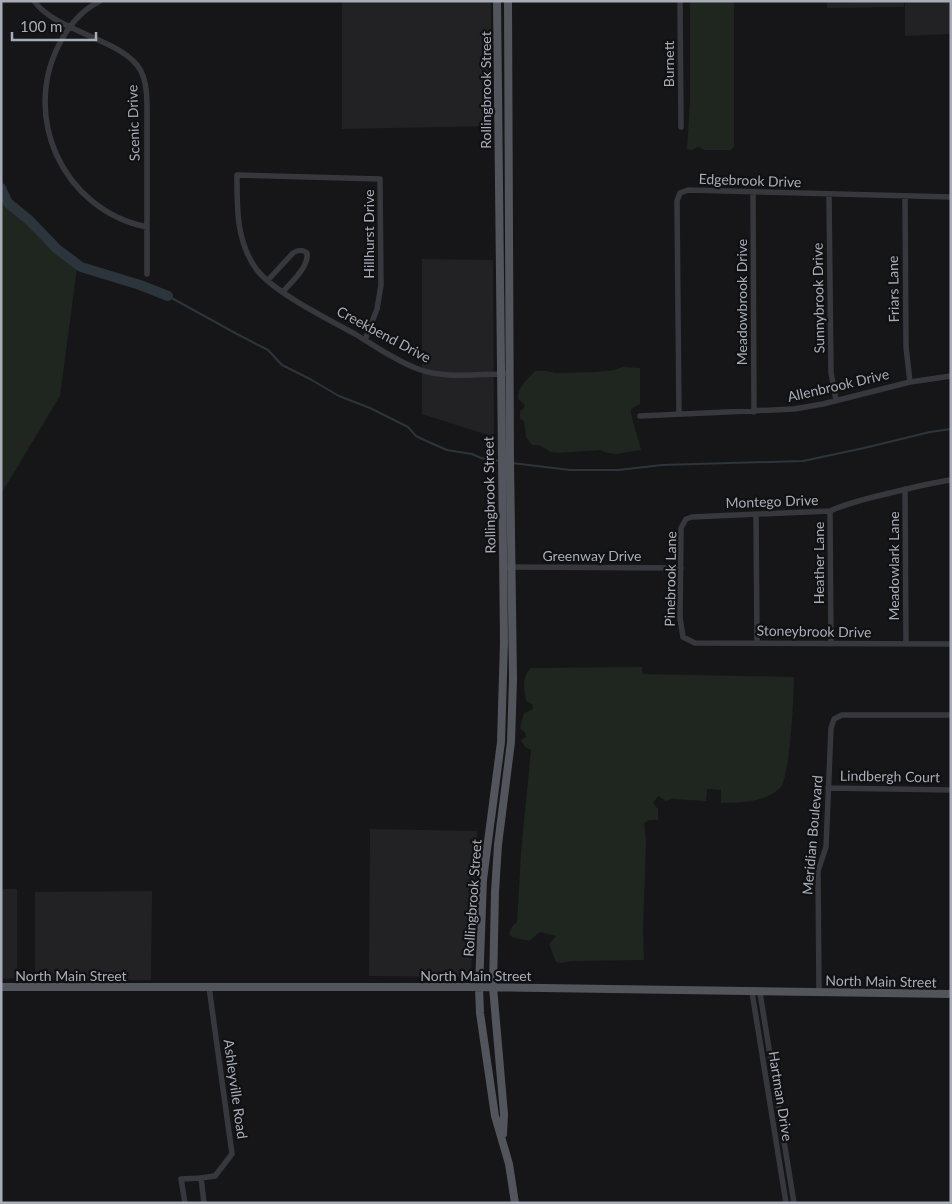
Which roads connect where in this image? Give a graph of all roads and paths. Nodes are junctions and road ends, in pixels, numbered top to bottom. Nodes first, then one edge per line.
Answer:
1 (34, 1) edge
2 (100, 1) edge
3 (497, 1) edge
4 (508, 1) edge
5 (680, 1) edge
6 (70, 27) junction
7 (681, 127) dead end
8 (237, 175) joint
9 (498, 192) junction
10 (509, 192) junction
11 (753, 192) junction
12 (829, 194) junction
13 (905, 196) junction
14 (951, 197) edge
15 (147, 227) junction
16 (147, 274) dead end
17 (268, 280) junction
18 (500, 284) junction
19 (509, 284) junction
20 (284, 292) junction
21 (365, 340) junction
22 (500, 374) junction
23 (510, 374) junction
24 (951, 376) edge
25 (910, 382) junction
26 (836, 400) junction
27 (754, 412) junction
28 (679, 414) junction
29 (640, 416) dead end
30 (951, 480) edge
31 (905, 489) junction
32 (830, 511) junction
33 (756, 514) junction
34 (683, 524) joint
35 (502, 567) junction
36 (511, 568) junction
37 (681, 568) junction
38 (681, 634) joint
39 (757, 642) junction
40 (831, 644) junction
41 (906, 644) junction
42 (951, 644) edge
43 (951, 715) edge
44 (828, 788) junction
45 (951, 790) edge
46 (1, 987) edge
47 (209, 987) junction
48 (479, 987) junction
49 (493, 988) junction
50 (756, 992) junction
51 (819, 993) junction
52 (951, 994) edge
53 (773, 1074) junction
54 (766, 1076) junction
55 (503, 1138) junction
56 (785, 1148) junction
57 (778, 1150) junction
58 (201, 1178) junction
59 (185, 1203) edge
60 (204, 1203) edge
61 (515, 1203) edge
62 (786, 1203) edge
63 (794, 1203) edge

1 - 6 street, Scenic Drive
2 - 6 street
3 - 9 main road, Rollingbrook Street
4 - 10 main road, Rollingbrook Street
5 - 7 street, Burnett
6 - 15 street, Scenic Drive
6 - 15 street
8 - 17 street, Creekbend Drive
8 - 21 street, Hillhurst Drive
9 - 10 main road
9 - 18 main road, Rollingbrook Street
10 - 19 main road, Rollingbrook Street
11 - 12 street, Edgebrook Drive
11 - 27 street, Meadowbrook Drive
11 - 28 street, Edgebrook Drive
12 - 13 street, Edgebrook Drive
12 - 26 street, Sunnybrook Drive
13 - 14 street, Edgebrook Drive
13 - 25 street, Friars Lane
15 - 16 street, Scenic Drive
17 - 20 street, Creekbend Drive
17 - 20 street
18 - 19 main road
18 - 22 main road, Rollingbrook Street
19 - 23 main road, Rollingbrook Street
20 - 21 street, Creekbend Drive
21 - 22 street, Creekbend Drive
22 - 23 street, Creekbend Drive
22 - 35 main road, Rollingbrook Street
23 - 36 main road, Rollingbrook Street
24 - 25 street, Allenbrook Drive
25 - 26 street, Allenbrook Drive
26 - 27 street, Allenbrook Drive
27 - 28 street, Allenbrook Drive
28 - 29 street, Allenbrook Drive
30 - 31 street, Montego Drive
31 - 32 street, Montego Drive
31 - 41 street, Meadowlark Lane
32 - 33 street, Montego Drive
32 - 40 street, Heather Lane
33 - 34 street, Montego Drive
33 - 39 street
34 - 37 street, Pinebrook Lane
35 - 36 street, Greenway Drive
35 - 48 main road, Rollingbrook Street
36 - 37 street, Greenway Drive
36 - 49 main road, Rollingbrook Street
37 - 38 street, Pinebrook Lane
38 - 39 street, Stoneybrook Drive
39 - 40 street, Stoneybrook Drive
40 - 41 street, Stoneybrook Drive
41 - 42 street, Stoneybrook Drive
43 - 44 street, Meridian Boulevard
44 - 45 street, Lindbergh Court
44 - 51 street, Meridian Boulevard
46 - 47 main road, North Main Street
47 - 48 main road, North Main Street
47 - 58 street, Ashleyville Road
48 - 49 main road, North Main Street
48 - 55 main road, Rollingbrook Street
49 - 50 main road, North Main Street
49 - 55 main road, Rollingbrook Street
50 - 51 main road, North Main Street
50 - 53 street, Hartman Drive
50 - 54 street, Hartman Drive
51 - 52 main road, North Main Street
53 - 54 street
53 - 56 street, Hartman Drive
54 - 57 street, Hartman Drive
55 - 61 main road
56 - 57 street
56 - 63 street, Hartman Drive
57 - 62 street, Hartman Drive
58 - 59 street, Ashleyville Road
58 - 60 street

